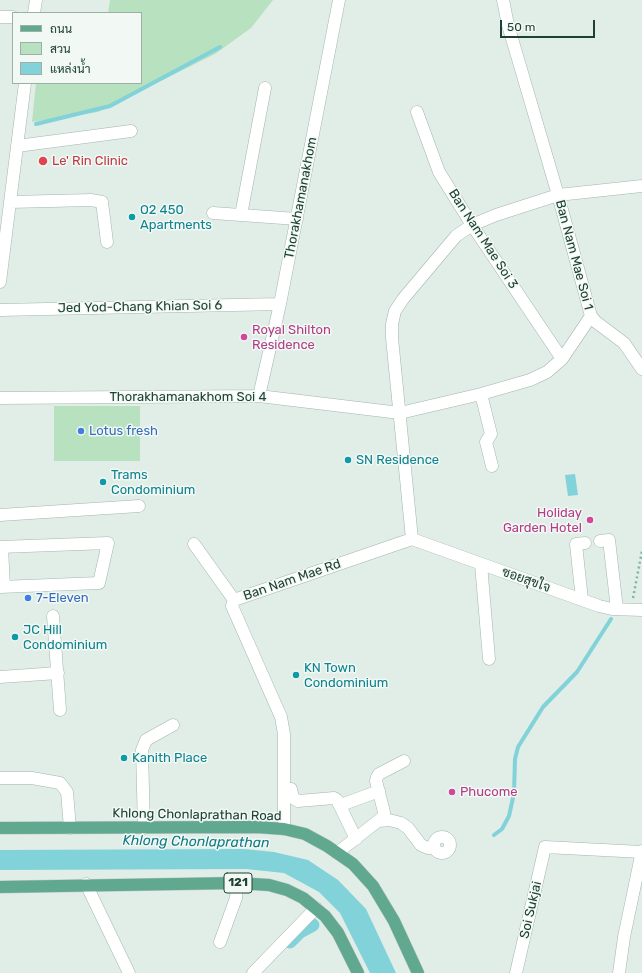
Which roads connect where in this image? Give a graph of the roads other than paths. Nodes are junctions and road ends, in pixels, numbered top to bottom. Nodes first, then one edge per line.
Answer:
1 (36, 0) edge
2 (339, 0) edge
3 (503, 0) edge
4 (34, 12) edge
5 (0, 17) edge
6 (12, 17) edge
7 (25, 84) edge
8 (265, 88) dead end
9 (417, 112) dead end
10 (131, 132) dead end
11 (17, 146) junction
12 (642, 186) edge
13 (558, 195) junction
14 (10, 202) junction
15 (213, 213) dead end
16 (241, 215) junction
17 (297, 219) junction
18 (472, 225) junction
19 (107, 242) dead end
20 (0, 282) edge
21 (280, 304) junction
22 (0, 310) edge
23 (591, 316) junction
24 (562, 360) junction
25 (642, 369) edge
26 (481, 394) junction
27 (259, 396) junction
28 (0, 398) edge
29 (400, 413) junction
30 (492, 466) dead end
31 (139, 506) dead end
32 (0, 514) edge
33 (412, 539) junction
34 (600, 541) dead end
35 (585, 542) dead end
36 (194, 544) dead end
37 (1, 547) edge
38 (481, 564) junction
39 (2, 587) edge
40 (234, 600) junction
41 (582, 600) junction
42 (617, 609) junction
43 (636, 610) edge
44 (53, 616) dead end
45 (488, 659) dead end
46 (58, 673) junction
47 (0, 677) edge
48 (60, 710) dead end
49 (173, 725) dead end
50 (404, 762) dead end
51 (0, 778) edge
52 (284, 789) junction
53 (379, 791) junction
54 (341, 804) junction
55 (379, 822) junction
56 (0, 828) edge
57 (70, 828) junction
58 (144, 828) junction
59 (284, 829) junction
60 (356, 839) junction
61 (434, 847) dead end
62 (642, 851) edge
63 (337, 853) junction
64 (237, 883) junction
65 (86, 884) junction
66 (0, 887) edge
67 (316, 908) junction
68 (220, 942) dead end
69 (129, 973) edge
70 (253, 973) edge
71 (358, 973) edge
72 (418, 973) edge
73 (516, 973) edge
74 (618, 973) edge

1 - 4 street
2 - 17 street, Thorakhamanakhom
3 - 13 street, Ban Nam Mae Soi 1
5 - 6 street
7 - 11 street
8 - 16 street
9 - 18 street, Ban Nam Mae Soi 3
10 - 11 street
11 - 14 street
12 - 13 street
13 - 18 street
13 - 23 street, Ban Nam Mae Soi 1
14 - 19 street
14 - 20 street
15 - 16 street
16 - 17 street
17 - 21 street, Thorakhamanakhom
18 - 24 street, Ban Nam Mae Soi 3
18 - 29 street
21 - 22 street, Jed Yod-Chang Khian Soi 6
21 - 27 street, Thorakhamanakhom
23 - 24 street, Ban Nam Mae Soi 1
23 - 25 street
24 - 26 street, Ban Nam Mae Soi 1
26 - 29 street, Ban Nam Mae Soi 1
26 - 30 street
27 - 28 street, Thorakhamanakhom Soi 4
27 - 29 street, Thorakhamanakhom Soi 4
29 - 33 street
31 - 32 street
33 - 38 street, ซอยสุขใจ
33 - 40 street, Ban Nam Mae Rd
34 - 42 street
35 - 41 street
36 - 40 street
37 - 39 street
37 - 39 street
38 - 41 street, ซอยสุขใจ
38 - 45 street
40 - 52 street, Ban Nam Mae Rd
41 - 42 street, ซอยสุขใจ
42 - 43 street, ซอยสุขใจ
44 - 46 street
46 - 47 street
46 - 48 street
49 - 58 street
50 - 53 street
51 - 57 street
52 - 54 street
52 - 59 street, Ban Nam Mae Rd
53 - 54 street
53 - 55 street
54 - 60 street
55 - 60 street
55 - 61 street
56 - 57 main road, Khlong Chonlaprathan Road
57 - 58 main road, Khlong Chonlaprathan Road
58 - 59 main road, Khlong Chonlaprathan Road
59 - 63 main road, Khlong Chonlaprathan Road
60 - 63 street
62 - 73 street, Soi Sukjai
62 - 74 street
63 - 72 main road, Khlong Chonlaprathan Road
64 - 65 main road, 121
64 - 67 main road, 121
64 - 68 street
65 - 66 main road, 121
65 - 69 street
67 - 70 street
67 - 71 main road, 121

